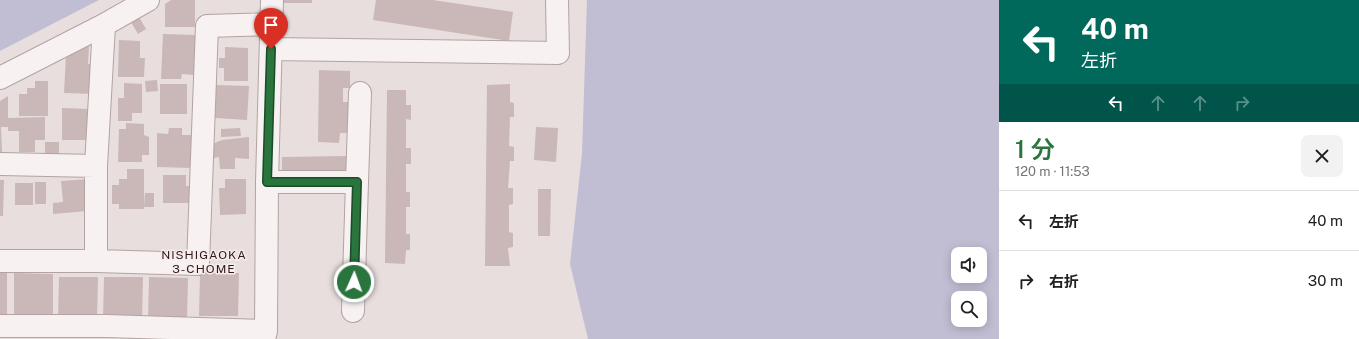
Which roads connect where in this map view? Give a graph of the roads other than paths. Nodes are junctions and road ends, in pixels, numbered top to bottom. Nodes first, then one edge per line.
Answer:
1 (148, 0) edge
2 (272, 0) edge
3 (557, 0) edge
4 (271, 24) junction
5 (104, 25) junction
6 (271, 49) junction
7 (0, 78) edge
8 (360, 93) dead end
9 (0, 164) edge
10 (96, 166) junction
11 (267, 182) junction
12 (357, 182) junction
13 (0, 261) edge
14 (96, 261) junction
15 (353, 311) dead end
16 (0, 326) edge
17 (106, 332) edge
18 (265, 335) edge

1 - 5 street
2 - 4 street
3 - 6 street
4 - 6 street
4 - 14 street
5 - 7 street
5 - 10 street
6 - 11 street
8 - 12 street
9 - 10 street
10 - 14 street
11 - 12 street
11 - 18 street
12 - 15 street
13 - 14 street
16 - 17 street
17 - 18 street

